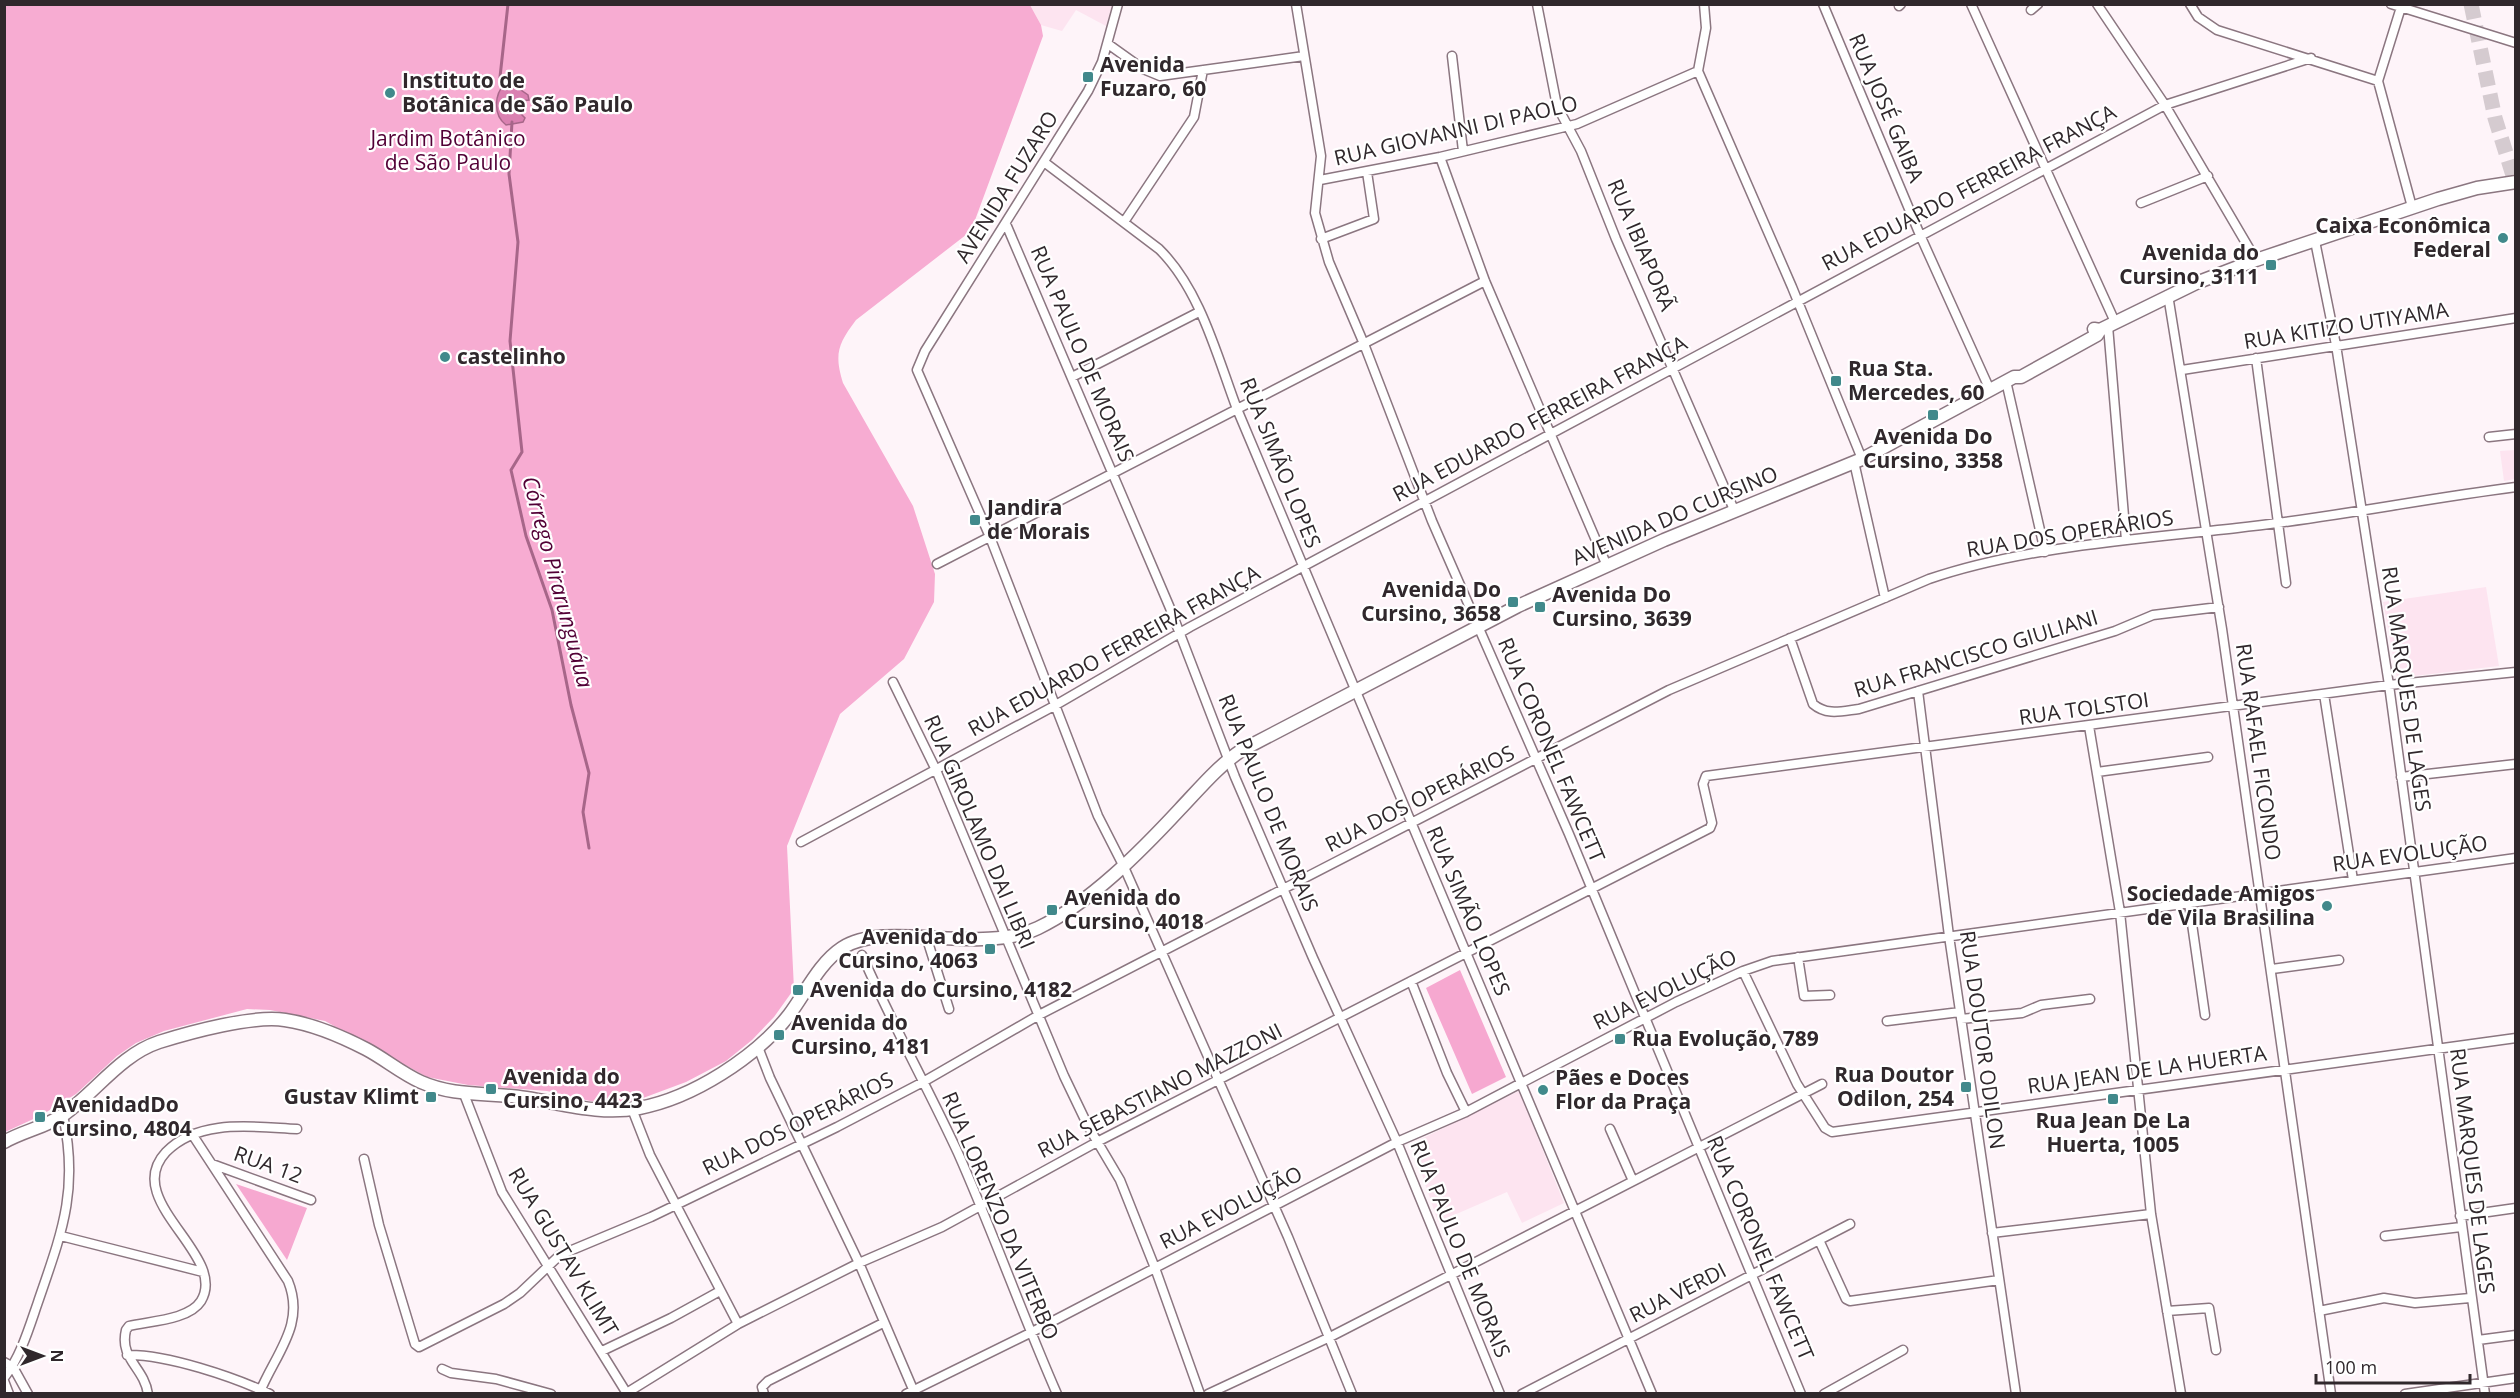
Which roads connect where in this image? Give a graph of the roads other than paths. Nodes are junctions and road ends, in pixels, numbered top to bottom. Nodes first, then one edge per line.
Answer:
1 (1118, 4) edge
2 (1296, 4) edge
3 (1537, 4) edge
4 (1704, 4) edge
5 (1823, 4) edge
6 (1971, 4) edge
7 (2097, 4) edge
8 (2190, 4) edge
9 (2391, 4) edge
10 (2402, 6) edge
11 (2516, 43) edge
12 (1108, 44) junction
13 (1304, 56) junction
14 (1452, 56) dead end
15 (2311, 58) junction
16 (1203, 70) junction
17 (1698, 70) junction
18 (2378, 81) junction
19 (2165, 105) junction
20 (1568, 126) junction
21 (1463, 151) junction
22 (1440, 158) junction
23 (1044, 162) junction
24 (2044, 168) junction
25 (1367, 172) junction
26 (2208, 176) junction
27 (1320, 180) junction
28 (2516, 182) edge
29 (2141, 203) dead end
30 (2412, 207) junction
31 (1124, 222) junction
32 (1006, 224) junction
33 (1920, 235) junction
34 (1321, 239) junction
35 (2315, 241) junction
36 (2256, 260) junction
37 (1485, 281) junction
38 (2168, 295) junction
39 (1797, 300) junction
40 (1198, 312) junction
41 (2516, 318) edge
42 (2108, 326) junction
43 (1364, 344) junction
44 (2336, 345) junction
45 (2256, 358) junction
46 (1673, 367) junction
47 (2182, 370) junction
48 (1072, 377) junction
49 (2010, 379) junction
50 (1990, 390) junction
51 (1237, 409) junction
52 (1551, 434) junction
53 (2516, 434) edge
54 (2489, 437) dead end
55 (1858, 460) junction
56 (1113, 473) junction
57 (2516, 487) edge
58 (1425, 501) junction
59 (2361, 510) junction
60 (1735, 512) junction
61 (2279, 522) junction
62 (2205, 531) junction
63 (990, 537) junction
64 (2126, 540) junction
65 (2045, 552) junction
66 (937, 564) dead end
67 (1607, 566) junction
68 (1304, 568) junction
69 (2286, 583) dead end
70 (1885, 598) junction
71 (2219, 607) junction
72 (1480, 627) junction
73 (1180, 633) junction
74 (1790, 638) junction
75 (2516, 672) edge
76 (893, 682) dead end
77 (2389, 685) junction
78 (1918, 691) junction
79 (1355, 692) junction
80 (2324, 694) junction
81 (1054, 706) junction
82 (2232, 707) junction
83 (2089, 726) junction
84 (1924, 748) junction
85 (2208, 757) dead end
86 (1229, 758) junction
87 (1537, 760) junction
88 (2516, 764) edge
89 (936, 770) junction
90 (2097, 772) junction
91 (2401, 777) junction
92 (1411, 823) junction
93 (1712, 823) joint
94 (801, 842) dead end
95 (2516, 858) edge
96 (1124, 867) junction
97 (2414, 872) junction
98 (2353, 880) junction
99 (1284, 889) junction
100 (1590, 890) junction
101 (2260, 893) junction
102 (2189, 903) junction
103 (2120, 912) junction
104 (1949, 936) junction
105 (927, 939) junction
106 (1005, 939) junction
107 (1161, 951) junction
108 (1466, 953) junction
109 (862, 955) dead end
110 (1798, 957) junction
111 (2339, 960) dead end
112 (2272, 969) junction
113 (1743, 970) junction
114 (1411, 981) junction
115 (1830, 995) dead end
116 (2090, 999) dead end
117 (949, 1009) dead end
118 (1039, 1014) junction
119 (1960, 1015) junction
120 (2205, 1015) dead end
121 (1339, 1018) junction
122 (1645, 1019) junction
123 (1887, 1021) dead end
124 (2516, 1038) edge
125 (758, 1047) junction
126 (2438, 1049) junction
127 (2285, 1069) junction
128 (1217, 1080) junction
129 (923, 1082) junction
130 (1521, 1083) junction
131 (1822, 1084) dead end
132 (2137, 1090) junction
133 (464, 1094) junction
134 (1803, 1094) junction
135 (632, 1109) junction
136 (1466, 1112) junction
137 (1973, 1113) junction
138 (63, 1115) junction
139 (297, 1129) dead end
140 (1610, 1129) dead end
141 (192, 1134) junction
142 (4, 1142) edge
143 (1097, 1142) junction
144 (1397, 1142) junction
145 (801, 1143) junction
146 (1699, 1148) junction
147 (364, 1159) dead end
148 (212, 1164) junction
149 (1633, 1181) junction
150 (311, 1200) dead end
151 (676, 1202) junction
152 (981, 1205) junction
153 (1274, 1206) junction
154 (2516, 1208) edge
155 (1575, 1212) junction
156 (2151, 1214) junction
157 (2460, 1216) junction
158 (1850, 1224) dead end
159 (2461, 1227) junction
160 (1992, 1233) junction
161 (61, 1236) junction
162 (2385, 1236) dead end
163 (1819, 1240) junction
164 (859, 1263) junction
165 (548, 1264) junction
166 (1155, 1268) junction
167 (203, 1272) junction
168 (1450, 1274) junction
169 (1751, 1277) junction
170 (1999, 1280) junction
171 (720, 1291) junction
172 (2470, 1298) junction
173 (2167, 1311) junction
174 (2319, 1311) junction
175 (883, 1323) junction
176 (738, 1324) junction
177 (1030, 1333) junction
178 (2516, 1335) edge
179 (1330, 1337) junction
180 (1627, 1339) junction
181 (2478, 1341) junction
182 (1904, 1350) dead end
183 (2216, 1350) dead end
184 (602, 1351) junction
185 (127, 1355) junction
186 (9, 1365) edge
187 (442, 1369) dead end
188 (2516, 1378) edge
189 (4, 1379) edge
190 (2484, 1383) junction
191 (763, 1390) edge
192 (260, 1391) edge
193 (911, 1392) edge
194 (626, 1393) edge
195 (9, 1394) edge
196 (28, 1394) edge
197 (148, 1394) edge
198 (270, 1394) edge
199 (551, 1394) edge
200 (1057, 1394) edge
201 (1200, 1394) edge
202 (1208, 1394) edge
203 (1352, 1394) edge
204 (1500, 1394) edge
205 (1522, 1394) edge
206 (1652, 1394) edge
207 (1801, 1394) edge
208 (1824, 1394) edge
209 (2016, 1394) edge
210 (2181, 1394) edge
211 (2331, 1394) edge
212 (2405, 1394) edge
213 (2485, 1394) edge

1 - 12 street, AVENIDA FUZARO
2 - 13 street, RUA CORONEL FAWCETT
3 - 20 street, RUA IBIAPORÃ
4 - 17 street
5 - 33 street, RUA JOSÉ GAIBA
6 - 24 street
7 - 19 street
8 - 15 street
9 - 10 street
10 - 11 street
10 - 18 street
12 - 16 street
12 - 23 street, AVENIDA FUZARO
13 - 16 street
13 - 27 street, RUA CORONEL FAWCETT
14 - 21 street
15 - 18 street
15 - 19 street, RUA EDUARDO FERREIRA FRANÇA
16 - 31 street
17 - 20 street, RUA GIOVANNI DI PAOLO
17 - 39 street
18 - 30 street
19 - 24 street, RUA EDUARDO FERREIRA FRANÇA
19 - 26 street
20 - 21 street, RUA GIOVANNI DI PAOLO
20 - 46 street, RUA IBIAPORÃ
21 - 22 street, RUA GIOVANNI DI PAOLO
22 - 25 street, RUA GIOVANNI DI PAOLO
22 - 37 street
23 - 31 street, RUA SIMÃO LOPES
23 - 32 street, AVENIDA FUZARO
24 - 33 street, RUA EDUARDO FERREIRA FRANÇA
24 - 42 street
25 - 27 street, RUA GIOVANNI DI PAOLO
25 - 34 street
26 - 29 street
26 - 36 street
27 - 34 street, RUA CORONEL FAWCETT
28 - 30 main road, AVENIDA DO CURSINO
30 - 35 main road, AVENIDA DO CURSINO
31 - 40 street, RUA SIMÃO LOPES
32 - 48 street, RUA PAULO DE MORAIS
32 - 63 street, AVENIDA FUZARO
33 - 39 street, RUA EDUARDO FERREIRA FRANÇA
33 - 50 street, RUA JOSÉ GAIBA
34 - 43 street, RUA CORONEL FAWCETT
35 - 36 main road, AVENIDA DO CURSINO
35 - 44 street, RUA MARQUES DE LAGES
36 - 38 main road, AVENIDA DO CURSINO
37 - 43 street
37 - 52 street
38 - 42 main road, AVENIDA DO CURSINO
38 - 47 street, RUA RAFAEL FICONDO
39 - 46 street, RUA EDUARDO FERREIRA FRANÇA
39 - 55 street
40 - 48 street
40 - 51 street, RUA SIMÃO LOPES
41 - 44 street, RUA KITIZO UTIYAMA
42 - 49 main road, AVENIDA DO CURSINO
42 - 64 street
43 - 51 street
43 - 58 street, RUA CORONEL FAWCETT
44 - 45 street, RUA KITIZO UTIYAMA
44 - 59 street, RUA MARQUES DE LAGES
45 - 47 street, RUA KITIZO UTIYAMA
45 - 61 street
46 - 52 street, RUA EDUARDO FERREIRA FRANÇA
46 - 60 street, RUA IBIAPORÃ
47 - 62 street, RUA RAFAEL FICONDO
48 - 56 street, RUA PAULO DE MORAIS
49 - 50 main road, AVENIDA DO CURSINO
49 - 65 street
50 - 55 main road, AVENIDA DO CURSINO
51 - 56 street
51 - 68 street, RUA SIMÃO LOPES
52 - 58 street, RUA EDUARDO FERREIRA FRANÇA
52 - 67 street
53 - 54 street
55 - 60 main road, AVENIDA DO CURSINO
55 - 70 street
56 - 63 street
56 - 73 street, RUA PAULO DE MORAIS
57 - 59 street, RUA DOS OPERÁRIOS
58 - 68 street, RUA EDUARDO FERREIRA FRANÇA
58 - 72 street, RUA CORONEL FAWCETT
59 - 61 street, RUA DOS OPERÁRIOS
59 - 77 street, RUA MARQUES DE LAGES
60 - 67 main road, AVENIDA DO CURSINO
61 - 62 street, RUA DOS OPERÁRIOS
61 - 69 street
62 - 64 street, RUA DOS OPERÁRIOS
62 - 71 street, RUA RAFAEL FICONDO
63 - 66 street
63 - 81 street
64 - 65 street, RUA DOS OPERÁRIOS
65 - 70 street, RUA DOS OPERÁRIOS
67 - 72 main road, AVENIDA DO CURSINO
68 - 73 street, RUA EDUARDO FERREIRA FRANÇA
68 - 79 street, RUA SIMÃO LOPES
70 - 74 street, RUA DOS OPERÁRIOS
71 - 78 street, RUA FRANCISCO GIULIANI
71 - 82 street, RUA RAFAEL FICONDO
72 - 79 main road, AVENIDA DO CURSINO
72 - 87 street, RUA CORONEL FAWCETT
73 - 81 street, RUA EDUARDO FERREIRA FRANÇA
73 - 86 street, RUA PAULO DE MORAIS
74 - 78 street, RUA FRANCISCO GIULIANI
74 - 87 street, RUA DOS OPERÁRIOS
75 - 77 street, RUA TOLSTOI
76 - 89 street, RUA GIROLAMO DAI LIBRI
77 - 80 street, RUA TOLSTOI
77 - 91 street, RUA MARQUES DE LAGES
78 - 84 street, RUA DOUTOR ODILON
79 - 86 main road, AVENIDA DO CURSINO
79 - 92 street, RUA SIMÃO LOPES
80 - 82 street, RUA TOLSTOI
80 - 98 street
81 - 89 street, RUA EDUARDO FERREIRA FRANÇA
81 - 96 street
82 - 83 street, RUA TOLSTOI
82 - 101 street, RUA RAFAEL FICONDO
83 - 84 street, RUA TOLSTOI
83 - 90 street
84 - 93 street, RUA TOLSTOI
84 - 104 street, RUA DOUTOR ODILON
85 - 90 street
86 - 96 main road, AVENIDA DO CURSINO
86 - 99 street, RUA PAULO DE MORAIS
87 - 92 street, RUA DOS OPERÁRIOS
87 - 100 street, RUA CORONEL FAWCETT
88 - 91 street
89 - 94 street, RUA EDUARDO FERREIRA FRANÇA
89 - 106 street, RUA GIROLAMO DAI LIBRI
90 - 103 street
91 - 97 street, RUA MARQUES DE LAGES
92 - 99 street, RUA DOS OPERÁRIOS
92 - 108 street, RUA SIMÃO LOPES
93 - 100 street, RUA SEBASTIANO MAZZONI
95 - 97 street, RUA EVOLUÇÃO
96 - 106 main road, AVENIDA DO CURSINO
96 - 107 street
97 - 98 street, RUA EVOLUÇÃO
97 - 126 street, RUA MARQUES DE LAGES
98 - 101 street, RUA EVOLUÇÃO
99 - 107 street, RUA DOS OPERÁRIOS
99 - 121 street, RUA PAULO DE MORAIS
100 - 108 street, RUA SEBASTIANO MAZZONI
100 - 122 street, RUA CORONEL FAWCETT
101 - 102 street, RUA EVOLUÇÃO
101 - 112 street, RUA RAFAEL FICONDO
102 - 103 street, RUA EVOLUÇÃO
102 - 120 street
103 - 104 street, RUA EVOLUÇÃO
103 - 132 street
104 - 110 street, RUA EVOLUÇÃO
104 - 119 street, RUA DOUTOR ODILON
105 - 106 main road, AVENIDA DO CURSINO
105 - 117 street
105 - 125 main road, AVENIDA DO CURSINO
106 - 118 street, RUA GIROLAMO DAI LIBRI
107 - 118 street, RUA DOS OPERÁRIOS
107 - 128 street
108 - 114 street, RUA SEBASTIANO MAZZONI
108 - 130 street, RUA SIMÃO LOPES
109 - 129 street, RUA LORENZO DA VITERBO
110 - 113 street, RUA EVOLUÇÃO
110 - 115 street
111 - 112 street
112 - 127 street, RUA RAFAEL FICONDO
113 - 122 street, RUA EVOLUÇÃO
113 - 134 street
114 - 121 street, RUA SEBASTIANO MAZZONI
114 - 136 street
116 - 119 street
118 - 129 street, RUA DOS OPERÁRIOS
118 - 143 street, RUA GIROLAMO DAI LIBRI
119 - 123 street
119 - 137 street, RUA DOUTOR ODILON
121 - 128 street, RUA SEBASTIANO MAZZONI
121 - 144 street, RUA PAULO DE MORAIS
122 - 130 street, RUA EVOLUÇÃO
122 - 146 street, RUA CORONEL FAWCETT
124 - 126 street, RUA JEAN DE LA HUERTA
125 - 135 main road, AVENIDA DO CURSINO
125 - 145 street
126 - 127 street, RUA JEAN DE LA HUERTA
126 - 157 street, RUA MARQUES DE LAGES
127 - 132 street, RUA JEAN DE LA HUERTA
127 - 174 street, RUA RAFAEL FICONDO
128 - 143 street, RUA SEBASTIANO MAZZONI
128 - 153 street
129 - 145 street, RUA DOS OPERÁRIOS
129 - 152 street, RUA LORENZO DA VITERBO
130 - 136 street, RUA EVOLUÇÃO
130 - 155 street, RUA SIMÃO LOPES
131 - 134 street
132 - 137 street, RUA JEAN DE LA HUERTA
132 - 156 street
133 - 135 main road, AVENIDA DO CURSINO
133 - 138 main road, AVENIDA DO CURSINO
133 - 165 street, RUA GUSTAV KLIMT
134 - 137 street, RUA JEAN DE LA HUERTA
134 - 146 street
135 - 151 street
136 - 144 street, RUA EVOLUÇÃO
137 - 160 street, RUA DOUTOR ODILON
138 - 142 main road, AVENIDA DO CURSINO
138 - 161 street
139 - 141 street
140 - 149 street
141 - 148 street
141 - 167 street
143 - 152 street, RUA SEBASTIANO MAZZONI
143 - 166 street, RUA GIROLAMO DAI LIBRI
144 - 153 street, RUA EVOLUÇÃO
144 - 168 street, RUA PAULO DE MORAIS
145 - 151 street, RUA DOS OPERÁRIOS
145 - 164 street
146 - 149 street
146 - 169 street, RUA CORONEL FAWCETT
147 - 165 street, RUA DOS OPERÁRIOS
148 - 150 street, RUA 12
148 - 192 street
149 - 155 street
151 - 165 street, RUA DOS OPERÁRIOS
151 - 171 street
152 - 164 street, RUA SEBASTIANO MAZZONI
152 - 177 street, RUA LORENZO DA VITERBO
153 - 166 street, RUA EVOLUÇÃO
153 - 179 street
154 - 157 street
155 - 168 street
155 - 180 street, RUA SIMÃO LOPES
156 - 160 street
156 - 173 street
157 - 159 street, RUA MARQUES DE LAGES
158 - 163 street, RUA VERDI
159 - 162 street
159 - 172 street, RUA MARQUES DE LAGES
160 - 170 street, RUA DOUTOR ODILON
161 - 167 street
161 - 186 street
163 - 169 street, RUA VERDI
163 - 170 street
164 - 175 street
164 - 176 street, RUA SEBASTIANO MAZZONI
165 - 184 street, RUA GUSTAV KLIMT
166 - 177 street, RUA EVOLUÇÃO
166 - 201 street, RUA GIROLAMO DAI LIBRI
167 - 185 street
168 - 179 street
168 - 204 street, RUA PAULO DE MORAIS
169 - 180 street, RUA VERDI
169 - 207 street, RUA CORONEL FAWCETT
170 - 209 street, RUA DOUTOR ODILON
171 - 176 street
171 - 184 street
172 - 174 street
172 - 181 street, RUA MARQUES DE LAGES
173 - 183 street
173 - 210 street
174 - 211 street, RUA RAFAEL FICONDO
175 - 191 street
175 - 193 street
176 - 194 street, RUA SEBASTIANO MAZZONI
177 - 193 street, RUA EVOLUÇÃO
177 - 200 street, RUA LORENZO DA VITERBO
178 - 181 street
179 - 202 street
179 - 203 street
180 - 205 street, RUA VERDI
180 - 206 street, RUA SIMÃO LOPES
181 - 190 street, RUA MARQUES DE LAGES
182 - 208 street
184 - 194 street, RUA GUSTAV KLIMT
185 - 192 street
185 - 197 street
186 - 189 street
186 - 196 street
187 - 199 street
188 - 190 street
189 - 195 street
190 - 212 street
190 - 213 street, RUA MARQUES DE LAGES
192 - 198 street

